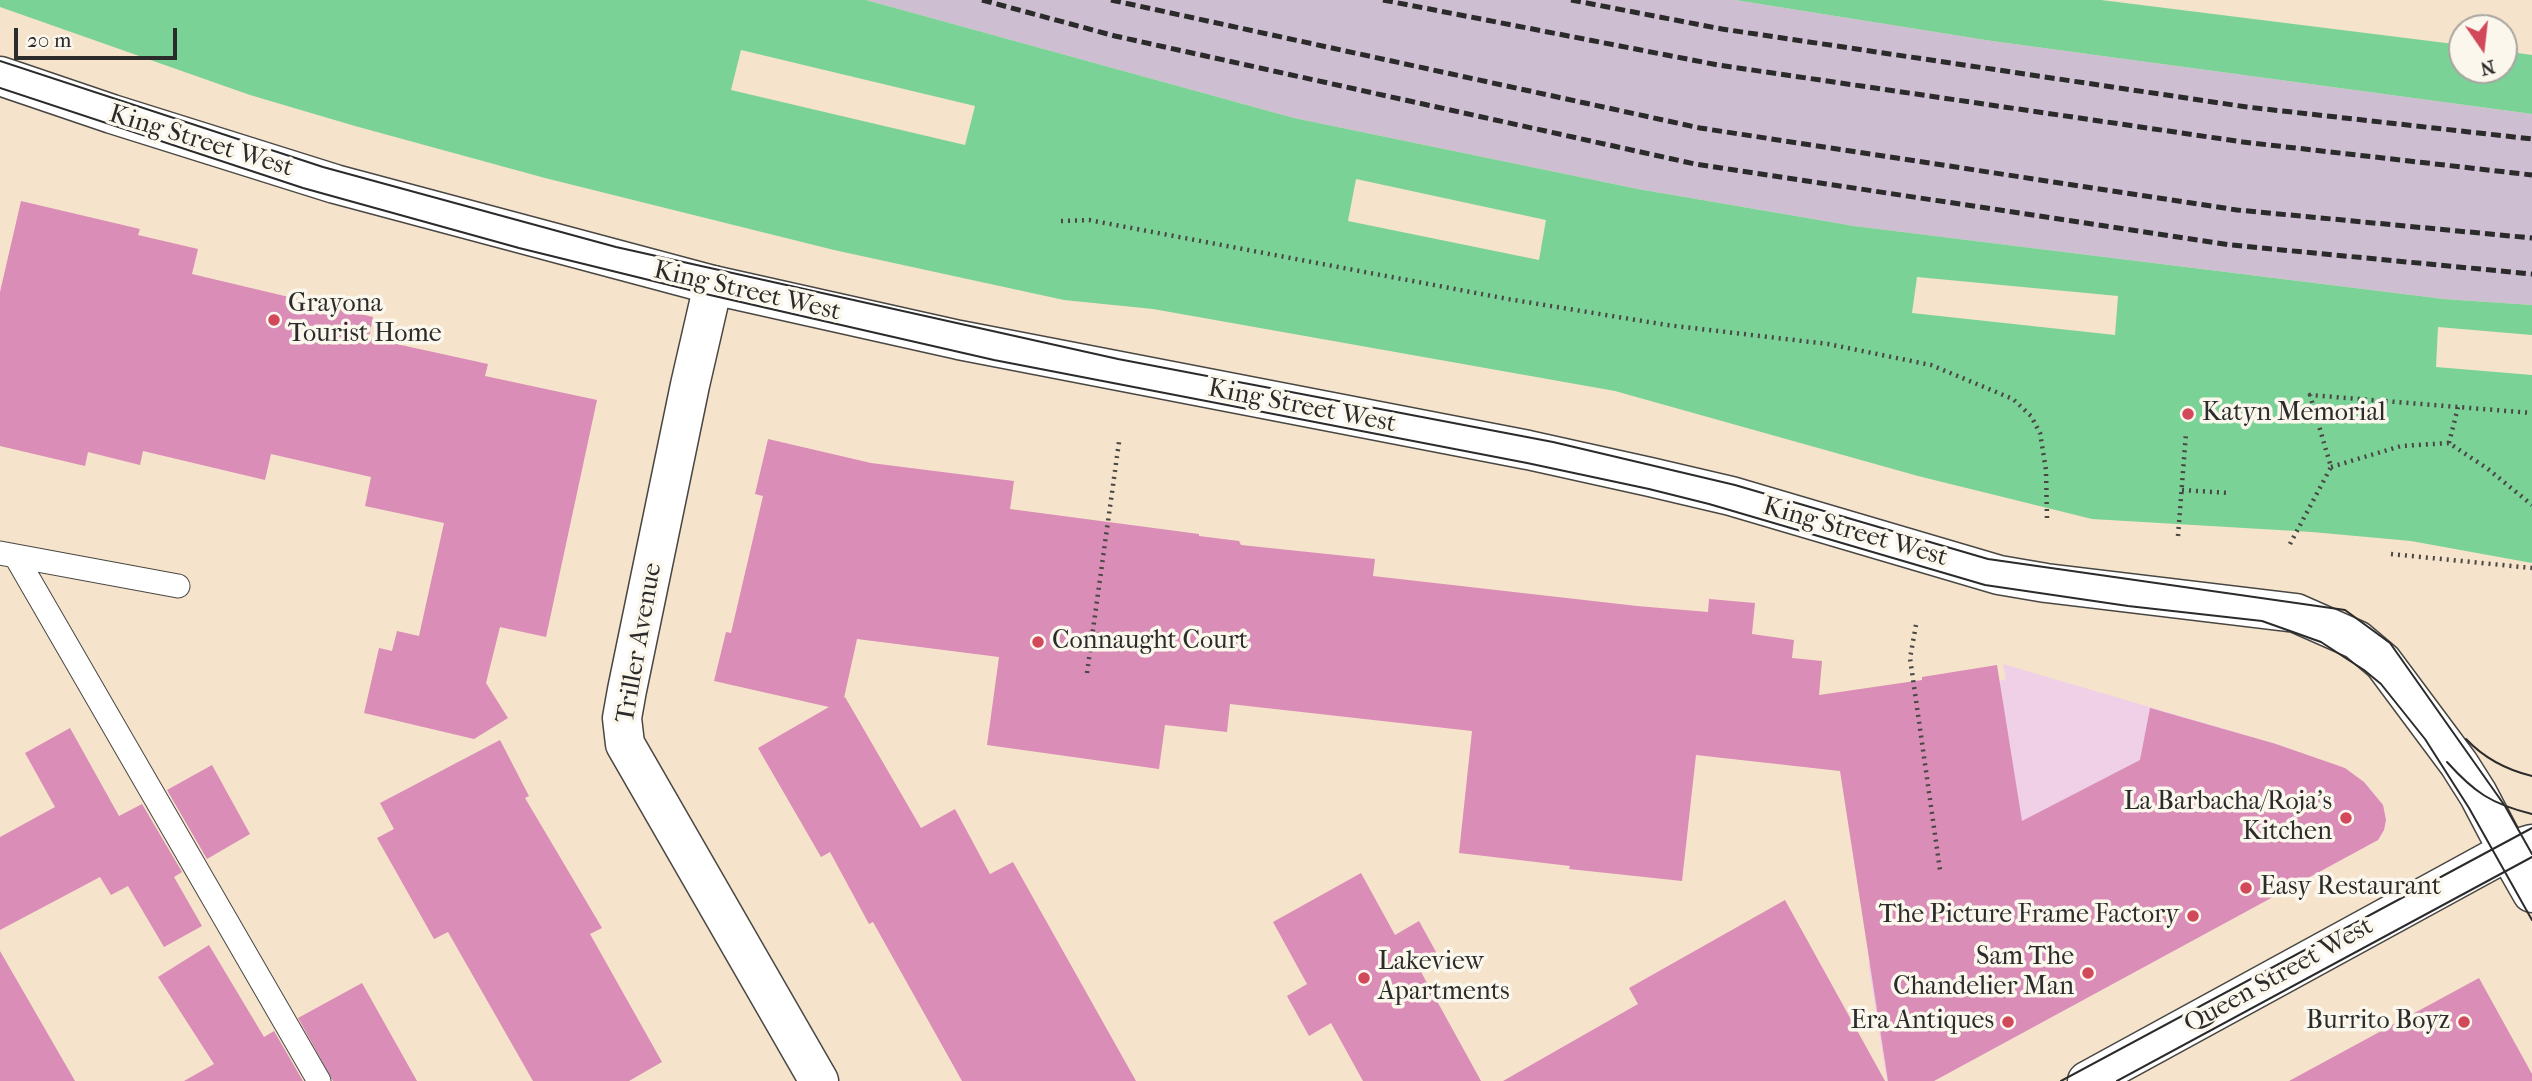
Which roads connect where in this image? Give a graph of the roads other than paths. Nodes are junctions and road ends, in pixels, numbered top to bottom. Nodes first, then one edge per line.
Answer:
1 (0, 76) edge
2 (713, 285) junction
3 (8, 555) edge
4 (178, 586) dead end
5 (2524, 840) edge
6 (2532, 894) edge
7 (319, 1081) edge
8 (819, 1081) edge
9 (2087, 1081) edge

1 - 2 main road, King Street West
2 - 5 main road, King Street West
2 - 8 main road, Triller Avenue
3 - 4 lane
3 - 7 lane
5 - 6 main road, King Street West
5 - 9 main road, Queen Street West

